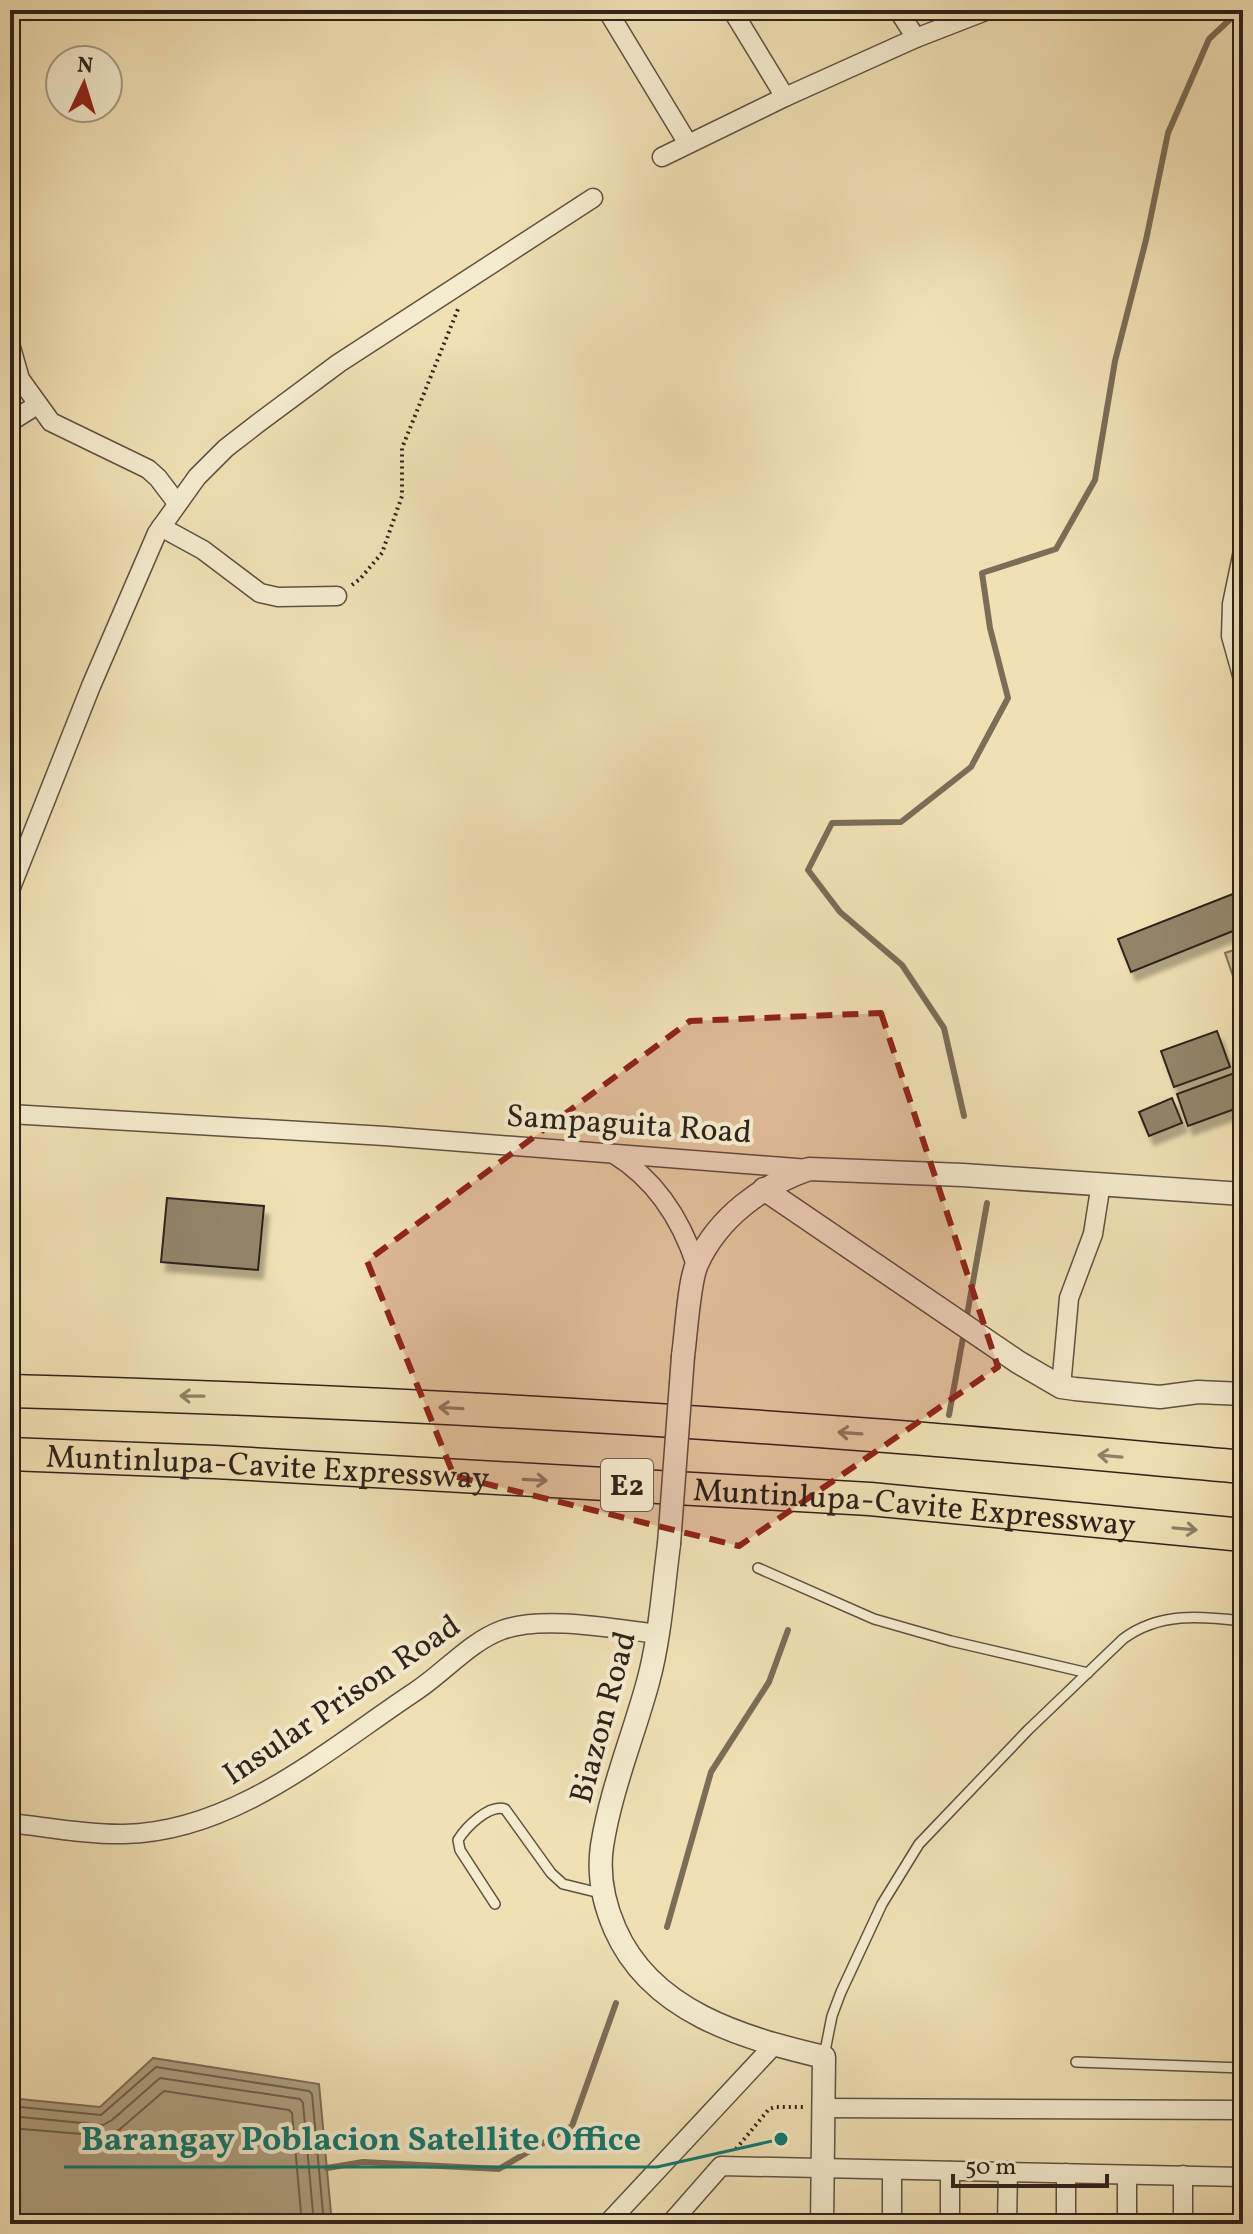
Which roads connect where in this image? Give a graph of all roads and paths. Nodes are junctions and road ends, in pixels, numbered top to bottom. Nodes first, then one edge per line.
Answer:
1 (607, 10) edge
2 (732, 10) edge
3 (898, 10) edge
4 (988, 10) edge
5 (916, 38) junction
6 (785, 97) junction
7 (687, 142) junction
8 (662, 157) dead end
9 (593, 198) dead end
10 (470, 280) junction
11 (10, 344) edge
12 (37, 405) junction
13 (10, 422) edge
14 (177, 503) junction
15 (161, 527) junction
16 (1243, 551) edge
17 (337, 596) joint
18 (1243, 679) edge
19 (10, 890) edge
20 (10, 1114) edge
21 (611, 1152) junction
22 (809, 1169) junction
23 (1101, 1183) junction
24 (764, 1189) junction
25 (1243, 1194) edge
26 (696, 1265) junction
27 (1061, 1387) junction
28 (10, 1391) edge
29 (1243, 1394) edge
30 (10, 1454) edge
31 (1243, 1467) edge
32 (1243, 1535) edge
33 (758, 1568) dead end
34 (1243, 1621) edge
35 (658, 1634) junction
36 (1088, 1673) junction
37 (10, 1823) edge
38 (604, 1894) junction
39 (495, 1904) dead end
40 (774, 2045) junction
41 (824, 2057) junction
42 (1076, 2062) dead end
43 (1243, 2068) edge
44 (822, 2108) junction
45 (1243, 2110) edge
46 (721, 2166) junction
47 (823, 2169) junction
48 (892, 2170) junction
49 (950, 2171) junction
50 (1008, 2171) junction
51 (1066, 2173) junction
52 (1127, 2175) junction
53 (1183, 2175) junction
54 (1243, 2177) edge
55 (607, 2224) edge
56 (670, 2224) edge
57 (822, 2224) edge
58 (892, 2224) edge
59 (950, 2224) edge
60 (1007, 2224) edge
61 (1066, 2224) edge
62 (1127, 2224) edge
63 (1183, 2224) edge

1 - 7 street
2 - 6 street
3 - 5 street
4 - 5 street
5 - 6 street
6 - 7 street
7 - 8 street
9 - 10 street
10 - 14 street
10 - 17 path
11 - 12 street
12 - 13 street
12 - 14 street
14 - 15 street
15 - 17 street
15 - 19 street
16 - 18 street
20 - 21 street, Sampaguita Road
21 - 22 street, Sampaguita Road
21 - 26 street, Biazon Road
22 - 23 street, Sampaguita Road
22 - 24 street, Biazon Road
23 - 25 street, Sampaguita Road
23 - 27 street
24 - 26 street, Biazon Road
24 - 27 street
26 - 35 street, Biazon Road, bridge
27 - 29 street
31 -> 28 highway, Muntinlupa-Cavite Expressway / E2
30 -> 32 highway, Muntinlupa-Cavite Expressway / E2
33 - 36 lane
34 - 36 lane
35 - 37 street, Insular Prison Road
35 - 38 street, Biazon Road
36 - 41 lane
38 - 39 lane
38 - 40 street, Biazon Road
40 - 41 street, Biazon Road
40 - 55 street
41 - 44 street
42 - 43 lane
44 - 45 street
44 - 46 path
44 - 47 street
46 - 47 street
46 - 56 street
47 - 48 street
47 - 57 street
48 - 49 street
48 - 58 street
49 - 50 street
49 - 59 street
50 - 51 street
50 - 60 street
51 - 52 street
51 - 61 street
52 - 53 street
52 - 62 street
53 - 54 street
53 - 63 street

